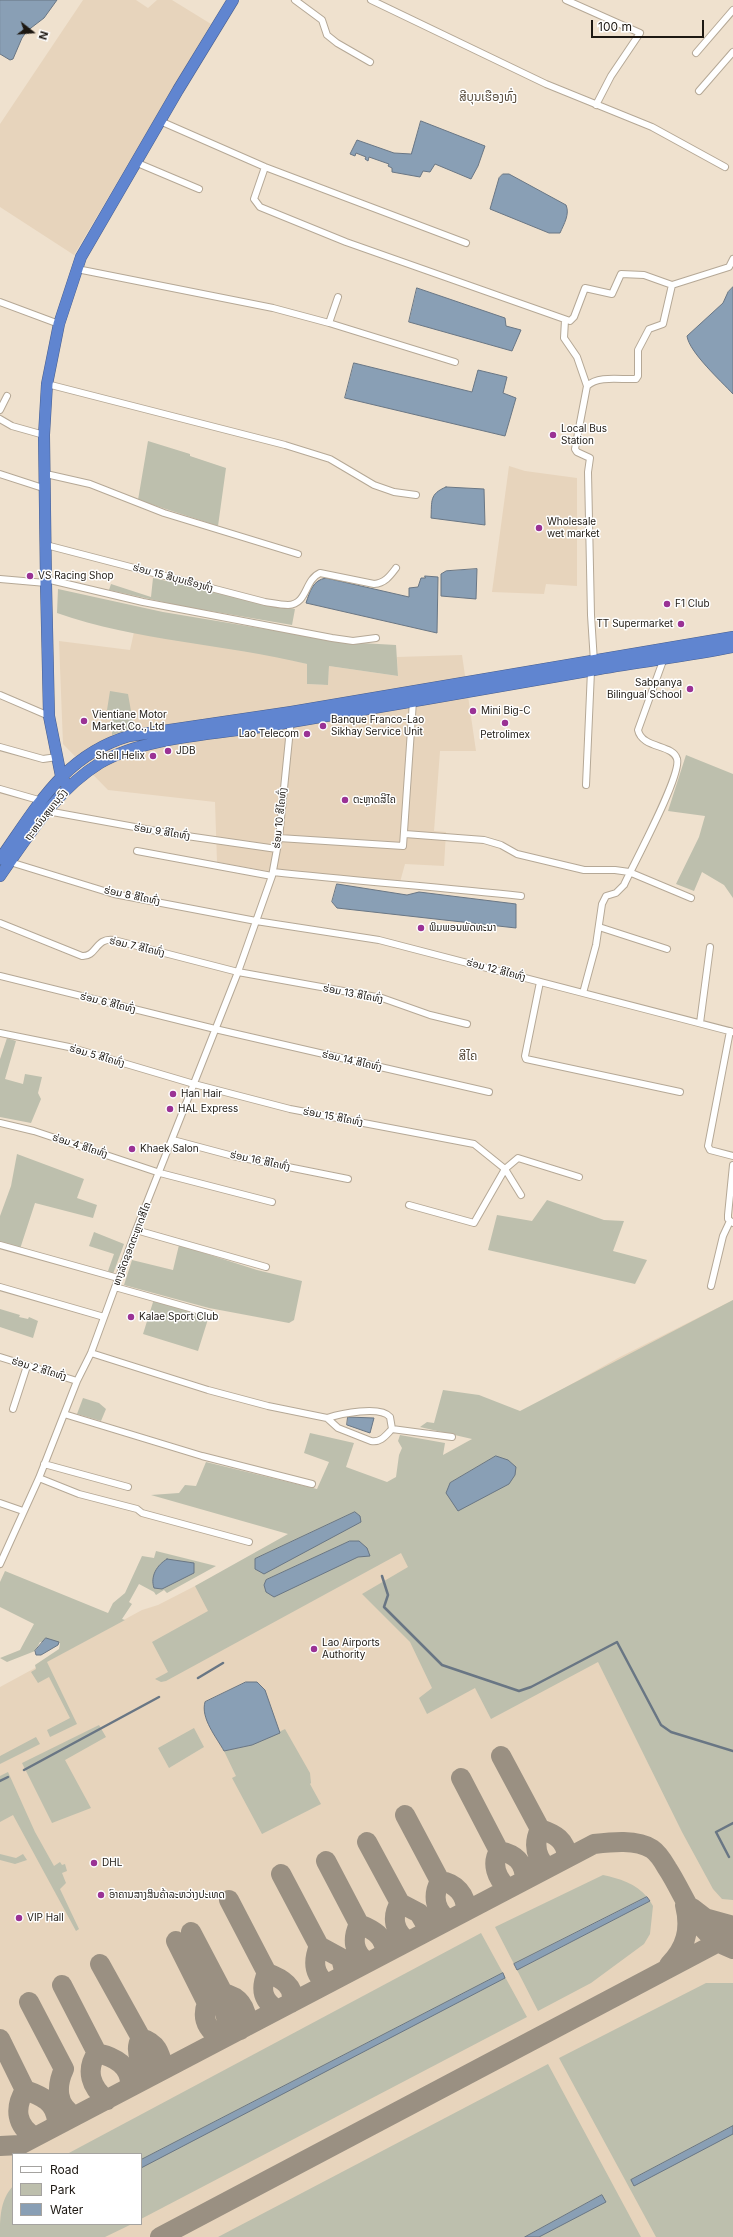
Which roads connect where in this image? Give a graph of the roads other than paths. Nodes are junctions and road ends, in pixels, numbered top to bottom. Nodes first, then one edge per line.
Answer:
1 (233, 0) edge
2 (295, 0) edge
3 (371, 0) edge
4 (566, 0) edge
5 (733, 10) edge
6 (733, 52) edge
7 (696, 53) dead end
8 (370, 62) dead end
9 (699, 91) dead end
10 (596, 105) junction
11 (160, 121) junction
12 (135, 162) junction
13 (265, 167) junction
14 (725, 167) dead end
15 (199, 189) dead end
16 (466, 244) dead end
17 (733, 259) edge
18 (77, 268) junction
19 (672, 285) junction
20 (338, 297) dead end
21 (0, 302) edge
22 (565, 320) junction
23 (329, 323) junction
24 (59, 324) junction
25 (455, 362) dead end
26 (47, 384) junction
27 (587, 386) junction
28 (7, 396) dead end
29 (0, 410) edge
30 (0, 419) edge
31 (44, 435) junction
32 (0, 474) edge
33 (46, 474) junction
34 (46, 489) junction
35 (416, 495) dead end
36 (46, 545) junction
37 (298, 554) dead end
38 (396, 568) dead end
39 (0, 579) edge
40 (46, 581) junction
41 (733, 637) edge
42 (376, 638) dead end
43 (733, 647) edge
44 (664, 658) junction
45 (593, 667) junction
46 (0, 695) edge
47 (413, 701) junction
48 (50, 716) junction
49 (291, 717) junction
50 (0, 747) edge
51 (57, 757) junction
52 (62, 776) junction
53 (586, 785) dead end
54 (68, 787) junction
55 (0, 788) edge
56 (42, 801) junction
57 (47, 812) junction
58 (405, 834) junction
59 (279, 838) junction
60 (277, 849) junction
61 (137, 851) dead end
62 (5, 860) edge
63 (629, 872) junction
64 (272, 874) junction
65 (0, 876) edge
66 (521, 896) dead end
67 (691, 898) dead end
68 (256, 921) junction
69 (0, 923) edge
70 (599, 927) junction
71 (710, 947) dead end
72 (667, 950) dead end
73 (238, 972) junction
74 (0, 976) edge
75 (540, 982) junction
76 (583, 993) junction
77 (700, 1023) junction
78 (467, 1024) dead end
79 (215, 1029) junction
80 (731, 1032) edge
81 (0, 1033) edge
82 (194, 1084) junction
83 (489, 1092) dead end
84 (680, 1092) dead end
85 (0, 1123) edge
86 (173, 1140) junction
87 (733, 1156) edge
88 (733, 1165) edge
89 (504, 1169) junction
90 (160, 1173) junction
91 (579, 1177) dead end
92 (348, 1179) dead end
93 (521, 1195) dead end
94 (272, 1202) dead end
95 (409, 1205) dead end
96 (731, 1222) edge
97 (136, 1230) junction
98 (0, 1245) edge
99 (266, 1267) dead end
100 (118, 1278) junction
101 (711, 1286) dead end
102 (0, 1287) edge
103 (115, 1287) junction
104 (211, 1314) dead end
105 (104, 1317) junction
106 (91, 1353) junction
107 (0, 1358) edge
108 (27, 1366) junction
109 (77, 1381) junction
110 (13, 1409) dead end
111 (64, 1414) junction
112 (327, 1418) junction
113 (392, 1429) junction
114 (452, 1437) dead end
115 (44, 1464) junction
116 (39, 1478) junction
117 (312, 1484) dead end
118 (128, 1487) dead end
119 (0, 1503) edge
120 (23, 1511) junction
121 (249, 1542) dead end
122 (0, 1564) edge

1 - 11 highway
2 - 8 street
3 - 10 street
4 - 10 street
5 - 7 street
6 - 9 street
10 - 14 street
11 - 12 highway
11 - 13 street
12 - 15 street
12 - 18 highway
13 - 16 street
13 - 22 street
17 - 19 street
18 - 23 street
18 - 24 highway
19 - 22 street
19 - 27 street
20 - 23 street
21 - 24 street
22 - 27 street
23 - 25 street
24 - 26 highway
26 - 31 highway
26 - 35 street
27 - 45 street
28 - 29 street
30 - 31 street
31 - 33 highway
32 - 34 street
33 - 34 highway
33 - 37 street
34 - 36 highway
36 - 38 street, ຮ່ອມ 15 ສີບຸນເຮືອງທົ່ງ
36 - 40 highway
39 - 40 street
40 - 42 street
40 - 48 highway
41 - 45 highway
43 - 44 highway
44 - 45 highway
44 - 63 street
45 - 47 highway
45 - 49 highway
45 - 53 street
46 - 48 street
47 - 49 highway
47 - 58 street
48 - 51 highway
49 - 52 highway, ຖະຫນົນສຸພານຸວົງ
49 - 54 highway, ຖະຫນົນສຸພານຸວົງ
49 - 59 street, ຮ່ອມ 10 ສີໄຄທົ່ງ
50 - 51 street
51 - 52 highway
52 - 54 highway
52 - 56 highway, ຖະຫນົນສຸພານຸວົງ
54 - 57 highway, ຖະຫນົນສຸພານຸວົງ
55 - 56 street
56 - 62 highway, ຖະຫນົນສຸພານຸວົງ
57 - 60 street, ຮ່ອມ 9 ສີໄຄທົ່ງ
57 - 62 highway, ຖະຫນົນສຸພານຸວົງ
58 - 59 street
58 - 63 street
59 - 60 street, ຮ່ອມ 10 ສີໄຄທົ່ງ
60 - 64 street, ຮ່ອມ 10 ສີໄຄທົ່ງ
61 - 64 street
62 - 65 highway, ຖະຫນົນສຸພານຸວົງ
62 - 68 street, ຮ່ອມ 8 ສີໄຄທົ່ງ
63 - 67 street
63 - 70 street
64 - 66 street
64 - 68 street, ຮ່ອມ 10 ສີໄຄທົ່ງ
68 - 73 street, ທາງລັດຊອດຕະຫຼາດສີໄຄ
68 - 75 street, ຮ່ອມ 12 ສີໄຄທົ່ງ
69 - 73 street, ຮ່ອມ 7 ສີໄຄທົ່ງ
70 - 72 street
70 - 76 street
71 - 77 street
73 - 78 street, ຮ່ອມ 13 ສີໄຄທົ່ງ
73 - 79 street, ທາງລັດຊອດຕະຫຼາດສີໄຄ
74 - 79 street, ຮ່ອມ 6 ສີໄຄທົ່ງ
75 - 76 street, ຮ່ອມ 12 ສີໄຄທົ່ງ
75 - 84 street
76 - 77 street, ຮ່ອມ 12 ສີໄຄທົ່ງ
77 - 80 street, ຮ່ອມ 12 ສີໄຄທົ່ງ
79 - 82 street, ທາງລັດຊອດຕະຫຼາດສີໄຄ
79 - 83 street, ຮ່ອມ 14 ສີໄຄທົ່ງ
80 - 87 street
81 - 82 street, ຮ່ອມ 5 ສີໄຄທົ່ງ
82 - 86 street, ທາງລັດຊອດຕະຫຼາດສີໄຄ
82 - 89 street, ຮ່ອມ 15 ສີໄຄທົ່ງ
85 - 90 street, ຮ່ອມ 4 ສີໄຄທົ່ງ
86 - 90 street, ທາງລັດຊອດຕະຫຼາດສີໄຄ
86 - 92 street, ຮ່ອມ 16 ສີໄຄທົ່ງ
88 - 96 street
89 - 91 street
89 - 93 street
89 - 95 street
90 - 94 street
90 - 97 street, ທາງລັດຊອດຕະຫຼາດສີໄຄ
96 - 101 street
97 - 99 street
97 - 100 street, ທາງລັດຊອດຕະຫຼາດສີໄຄ
98 - 100 street
100 - 103 street, ທາງລັດຊອດຕະຫຼາດສີໄຄ
102 - 105 street
103 - 104 street
103 - 105 street, ທາງລັດຊອດຕະຫຼາດສີໄຄ
105 - 106 street, ທາງລັດຊອດຕະຫຼາດສີໄຄ
106 - 109 street, ທາງລັດຊອດຕະຫຼາດສີໄຄ
106 - 112 street
107 - 108 street, ຮ່ອມ 2 ສີໄຄທົ່ງ
108 - 109 street, ຮ່ອມ 2 ສີໄຄທົ່ງ
108 - 110 street
109 - 111 street, ທາງລັດຊອດຕະຫຼາດສີໄຄ
111 - 115 street, ທາງລັດຊອດຕະຫຼາດສີໄຄ
111 - 117 street
112 - 113 street
112 - 113 street
113 - 114 street
115 - 116 street, ທາງລັດຊອດຕະຫຼາດສີໄຄ
115 - 118 street
116 - 120 street, ທາງລັດຊອດຕະຫຼາດສີໄຄ
116 - 121 street
119 - 120 street
120 - 122 street, ທາງລັດຊອດຕະຫຼາດສີໄຄ

